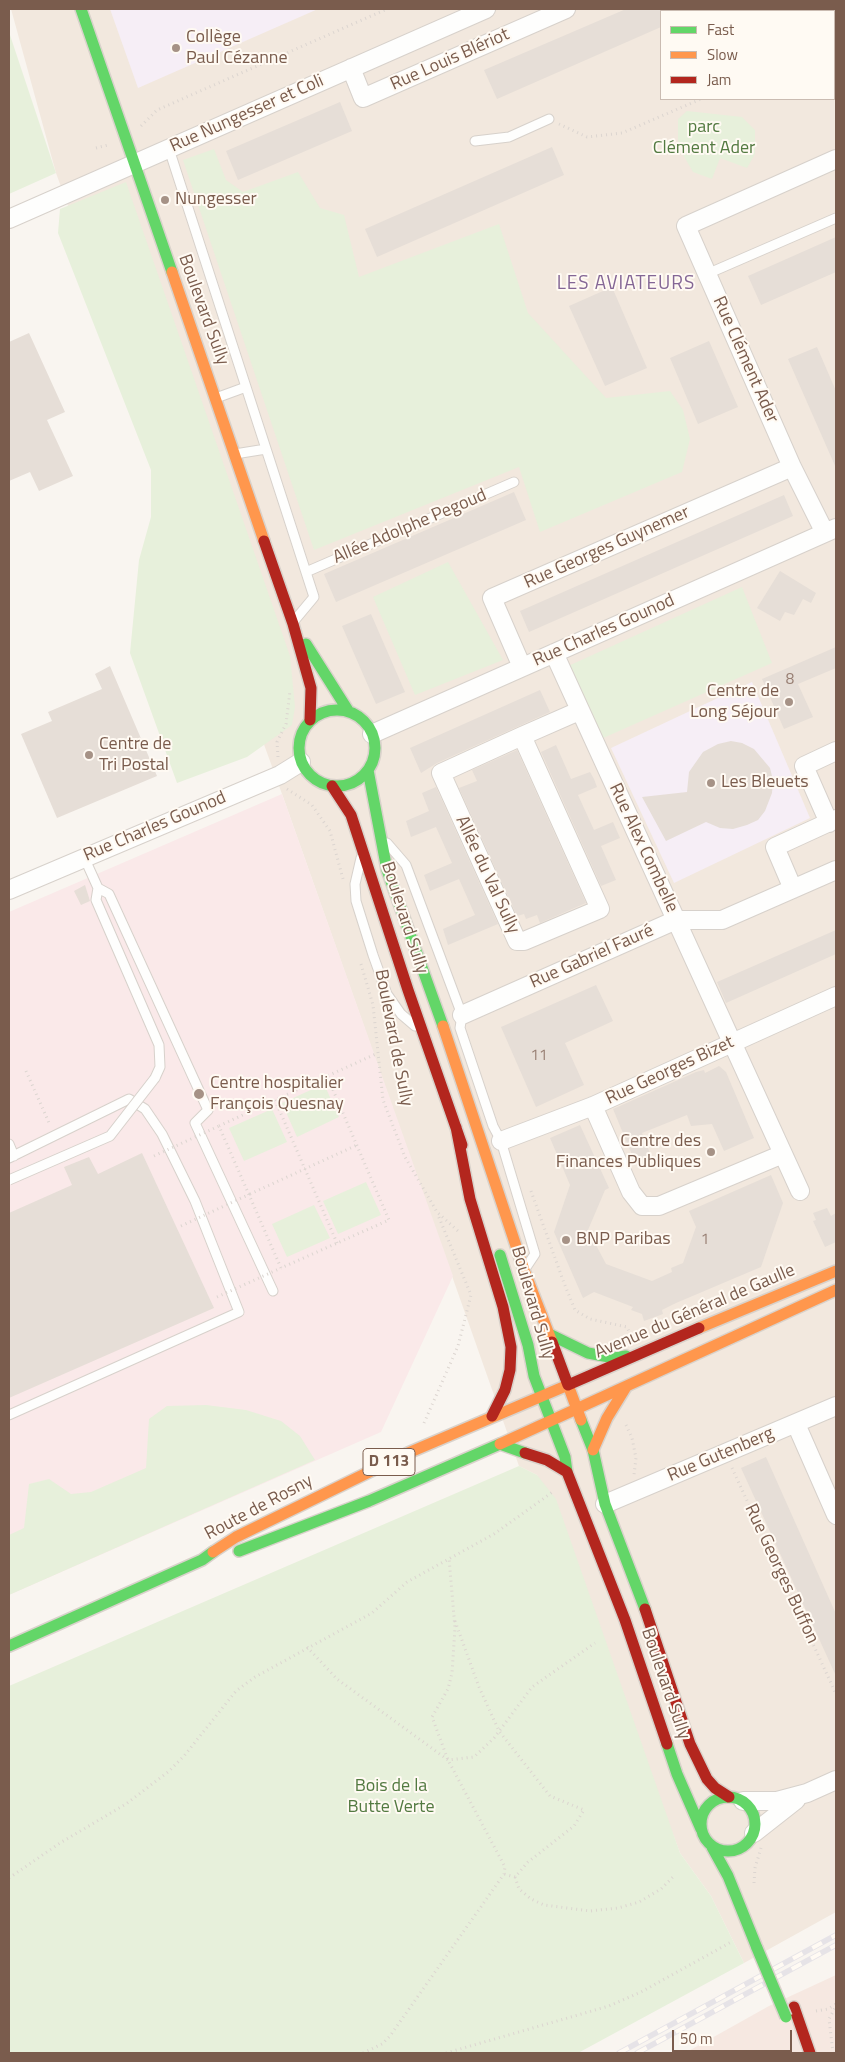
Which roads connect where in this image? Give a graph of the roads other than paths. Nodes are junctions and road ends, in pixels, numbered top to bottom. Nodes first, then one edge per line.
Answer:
1 (81, 9) edge
2 (486, 9) edge
3 (566, 9) edge
4 (351, 68) junction
5 (549, 120) road end
6 (475, 141) dead end
7 (169, 148) junction
8 (836, 159) edge
9 (134, 164) junction
10 (836, 218) edge
11 (9, 219) edge
12 (707, 274) junction
13 (246, 387) junction
14 (216, 398) junction
15 (266, 449) junction
16 (235, 454) junction
17 (792, 467) junction
18 (514, 482) dead end
19 (830, 531) edge
20 (306, 572) junction
21 (293, 624) junction
22 (554, 654) junction
23 (522, 667) junction
24 (579, 711) junction
25 (349, 712) junction
26 (310, 720) junction
27 (372, 734) junction
28 (522, 736) junction
29 (836, 751) edge
30 (301, 762) junction
31 (368, 770) junction
32 (332, 786) junction
33 (833, 821) edge
34 (379, 837) junction
35 (364, 851) junction
36 (84, 857) junction
37 (836, 870) edge
38 (98, 888) junction
39 (793, 889) junction
40 (9, 890) edge
41 (676, 920) junction
42 (446, 975) junction
43 (836, 996) edge
44 (462, 1014) junction
45 (442, 1022) junction
46 (423, 1032) junction
47 (732, 1043) junction
48 (593, 1106) junction
49 (456, 1127) junction
50 (501, 1141) junction
51 (9, 1144) edge
52 (783, 1154) junction
53 (12, 1157) edge
54 (9, 1180) edge
55 (800, 1191) dead end
56 (524, 1270) junction
57 (836, 1271) edge
58 (836, 1290) edge
59 (273, 1291) dead end
60 (549, 1334) junction
61 (640, 1353) junction
62 (568, 1385) junction
63 (626, 1387) junction
64 (541, 1396) junction
65 (576, 1409) junction
66 (835, 1409) edge
67 (9, 1415) edge
68 (492, 1416) junction
69 (552, 1421) junction
70 (796, 1424) junction
71 (500, 1444) junction
72 (593, 1450) junction
73 (567, 1472) junction
74 (605, 1504) junction
75 (836, 1515) edge
76 (202, 1560) junction
77 (9, 1646) edge
78 (836, 1780) edge
79 (807, 1793) junction
80 (736, 1799) junction
81 (701, 1829) junction
82 (756, 1838) junction
83 (712, 1847) junction
84 (748, 1858) dead end
85 (750, 1888) road end
86 (797, 2053) edge
87 (810, 2053) edge

1 - 9 main road, Boulevard Sully
2 - 4 street, Rue Nungesser et Coli
3 - 4 street, Rue Louis Blériot
4 - 7 street, Rue Nungesser et Coli
5 - 6 lane
7 - 9 street, Rue Nungesser et Coli
7 - 13 lane
8 - 12 street, Rue Clément Ader
9 - 11 street, Rue Nungesser et Coli
9 - 14 main road, Boulevard Sully
10 - 12 lane
12 - 17 street, Rue Clément Ader
13 - 14 lane
13 - 15 lane
14 - 16 main road, Boulevard Sully
15 - 16 lane
15 - 20 lane
16 - 21 main road, Boulevard Sully
17 - 19 street, Rue Clément Ader
17 - 23 street, Rue Georges Guynemer
18 - 20 lane, Allée Adolphe Pegoud
19 - 22 street, Rue Charles Gounod
20 - 21 lane
21 - 25 main road
21 - 26 main road
22 - 23 street, Rue Charles Gounod
22 - 24 street, Rue Alex Combelle
23 - 27 street, Rue Charles Gounod
24 - 28 street, Allée du Val Sully
24 - 41 street, Rue Alex Combelle
25 - 26 main road
25 - 27 main road
26 - 30 main road
27 - 31 main road
28 - 28 street, Allée du Val Sully
29 - 33 street
30 - 32 main road
30 - 36 street, Rue Charles Gounod
31 - 32 main road
31 - 34 main road, Boulevard Sully
32 - 35 main road, Boulevard Sully
33 - 39 street
34 - 42 lane, Boulevard Sully
34 - 45 main road, Boulevard Sully
35 - 46 main road, Boulevard Sully
35 - 46 lane
36 - 38 lane
36 - 40 street, Rue Charles Gounod
37 - 39 street, Rue Gabriel Fauré
38 - 54 lane, bridge
38 - 59 lane
39 - 41 street, Rue Gabriel Fauré
41 - 44 street, Rue Gabriel Fauré
41 - 47 street, Rue Alex Combelle
42 - 44 lane, Boulevard Sully
42 - 45 lane
43 - 47 street, Rue Georges Bizet
44 - 50 lane, Boulevard Sully
45 - 56 main road, Boulevard Sully
46 - 49 main road, Boulevard Sully
47 - 48 street, Rue Georges Bizet
47 - 52 street, Rue Alex Combelle
48 - 50 street, Rue Georges Bizet
48 - 52 street
49 - 64 main road, Boulevard Sully
49 - 68 main road
50 - 56 lane, Boulevard Sully
51 - 53 lane
52 - 55 street, Rue Alex Combelle
53 - 67 lane
56 - 60 main road, Boulevard Sully
57 - 61 main road, Avenue du Général de Gaulle / D 113
58 - 63 main road, Avenue du Général de Gaulle / D 113
60 - 61 main road
60 - 62 main road, Boulevard Sully
61 - 62 main road, Avenue du Général de Gaulle / D 113
62 - 64 main road, D 113
62 - 65 main road, Boulevard Sully
63 - 65 main road, Avenue du Général de Gaulle / D 113
63 - 72 main road
64 - 68 main road, Route de Rosny / D 113
64 - 69 main road, Boulevard Sully
65 - 69 main road, D 113
65 - 72 main road, Boulevard Sully
66 - 70 street, Rue Gutenberg
68 - 76 main road, Route de Rosny / D 113
69 - 71 main road, Route de Rosny / D 113
69 - 73 main road, Boulevard Sully
70 - 74 street, Rue Gutenberg
70 - 75 street
71 - 73 main road
71 - 76 main road, Route de Rosny / D 113
72 - 74 main road, Boulevard Sully
73 - 81 main road, Boulevard Sully
74 - 80 main road, Boulevard Sully
76 - 77 main road, D 113
78 - 79 street
79 - 80 street
79 - 82 street
80 - 81 main road
80 - 82 main road
81 - 83 main road
82 - 83 main road
82 - 84 main road
83 - 86 main road, bridge
85 - 87 main road

